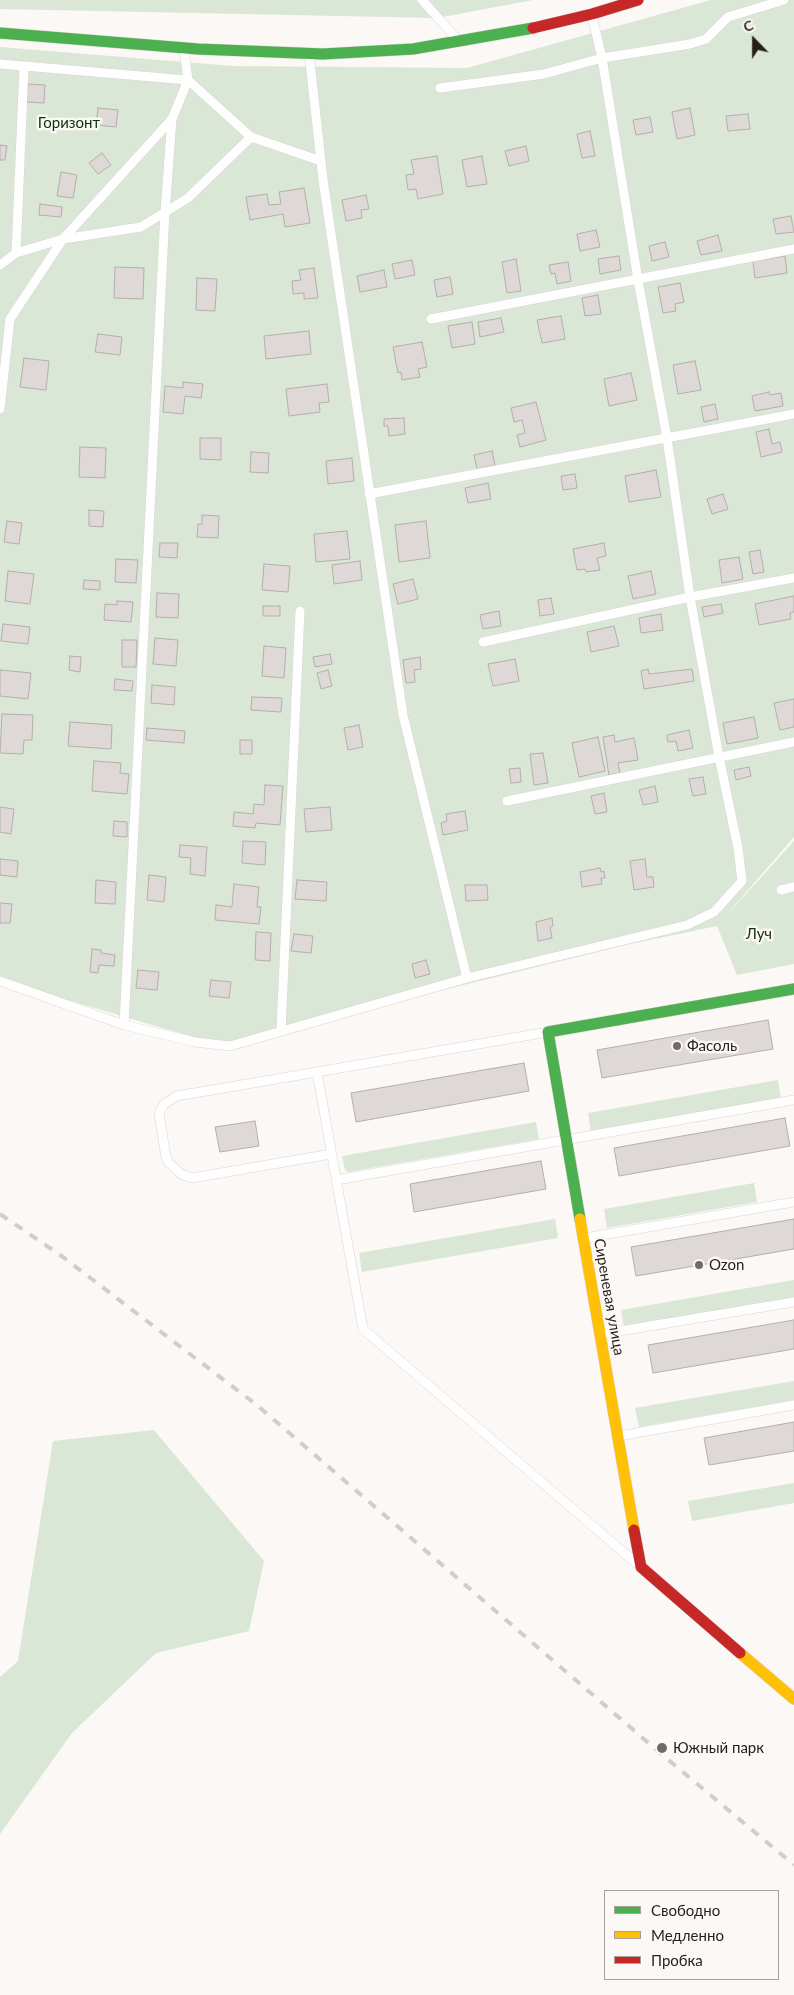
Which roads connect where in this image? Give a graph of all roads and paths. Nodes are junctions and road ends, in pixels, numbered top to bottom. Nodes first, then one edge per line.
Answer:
1 (422, 0) edge
2 (638, 0) edge
3 (784, 0) edge
4 (592, 14) junction
5 (0, 33) edge
6 (460, 41) junction
7 (183, 48) junction
8 (309, 53) junction
9 (602, 58) junction
10 (0, 64) edge
11 (24, 67) junction
12 (188, 80) junction
13 (440, 88) dead end
14 (172, 119) junction
15 (251, 137) junction
16 (321, 161) junction
17 (165, 212) junction
18 (63, 240) junction
19 (794, 249) edge
20 (16, 253) junction
21 (0, 266) edge
22 (638, 280) junction
23 (431, 319) dead end
24 (0, 409) edge
25 (794, 414) edge
26 (667, 438) junction
27 (369, 494) junction
28 (794, 578) edge
29 (690, 597) junction
30 (300, 611) dead end
31 (483, 642) dead end
32 (794, 742) edge
33 (719, 757) junction
34 (507, 801) dead end
35 (794, 887) edge
36 (781, 890) dead end
37 (467, 978) junction
38 (0, 981) edge
39 (794, 989) edge
40 (124, 1025) junction
41 (282, 1030) junction
42 (548, 1032) junction
43 (317, 1072) junction
44 (794, 1100) edge
45 (567, 1140) junction
46 (331, 1154) junction
47 (336, 1180) junction
48 (794, 1202) edge
49 (584, 1238) junction
50 (794, 1302) edge
51 (600, 1334) junction
52 (794, 1405) edge
53 (618, 1436) junction
54 (641, 1567) junction
55 (794, 1698) edge

1 - 6 lane
2 - 4 street
3 - 9 lane
4 - 6 street
4 - 9 lane
5 - 7 street
6 - 8 street
7 - 8 street
7 - 12 lane
8 - 16 lane
9 - 13 lane
9 - 22 lane
10 - 11 lane
11 - 12 lane
11 - 20 lane
12 - 14 lane
12 - 15 lane
14 - 17 lane
14 - 18 lane
15 - 16 lane
15 - 17 lane
16 - 27 lane
17 - 18 lane
17 - 40 lane
18 - 20 lane
18 - 24 lane
19 - 22 lane
20 - 21 lane
22 - 23 lane
22 - 26 lane
25 - 26 lane
26 - 27 lane
26 - 29 lane
27 - 37 lane
28 - 29 lane
29 - 31 lane
29 - 33 lane
30 - 41 lane
32 - 33 lane
33 - 34 lane
33 - 37 lane
35 - 36 lane
37 - 41 lane
38 - 40 lane
39 - 42 street
40 - 41 lane
42 - 43 lane
42 - 45 street, Сиреневая улица
43 - 46 lane
43 - 46 lane
44 - 45 lane
45 - 47 lane
45 - 49 street, Сиреневая улица
46 - 47 lane
47 - 54 lane
48 - 49 lane
49 - 51 street, Сиреневая улица
50 - 51 lane
51 - 53 street, Сиреневая улица
52 - 53 lane
53 - 54 street, Сиреневая улица
54 - 55 street

